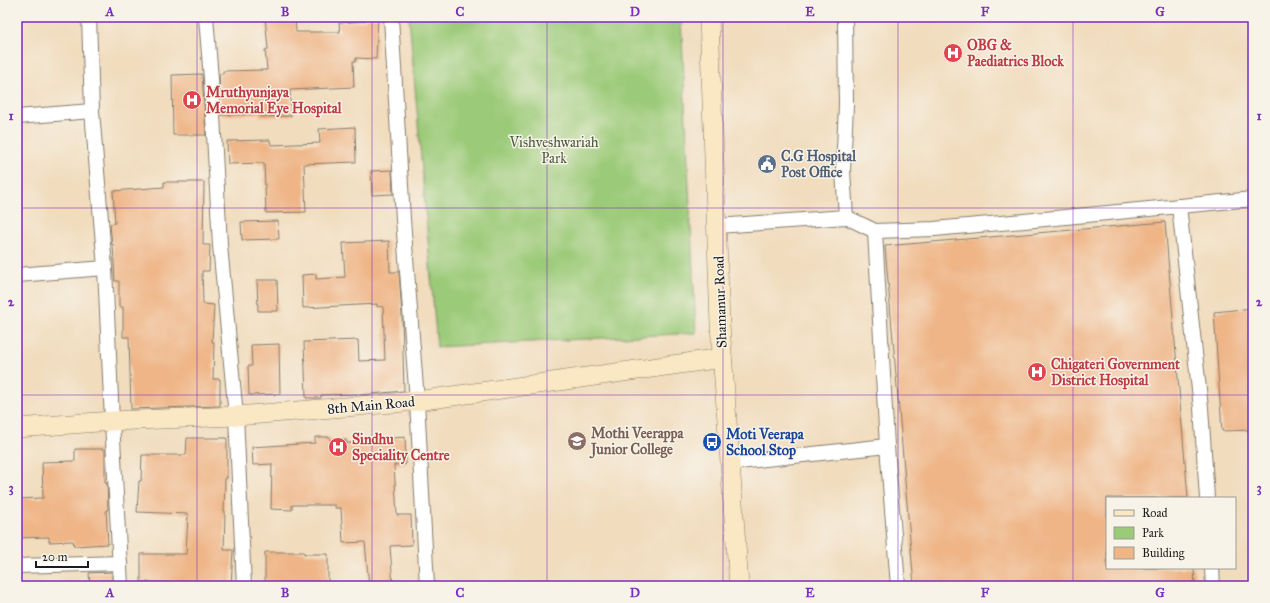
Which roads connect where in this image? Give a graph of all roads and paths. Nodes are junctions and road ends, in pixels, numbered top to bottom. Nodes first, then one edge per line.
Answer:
1 (89, 17) edge
2 (206, 17) edge
3 (391, 17) edge
4 (709, 17) edge
5 (845, 17) edge
6 (92, 111) junction
7 (17, 117) edge
8 (1253, 199) edge
9 (1179, 206) junction
10 (846, 217) junction
11 (716, 226) junction
12 (874, 231) junction
13 (105, 268) junction
14 (17, 275) edge
15 (722, 358) junction
16 (417, 401) junction
17 (236, 416) junction
18 (112, 421) junction
19 (17, 428) edge
20 (887, 446) junction
21 (730, 463) junction
22 (1207, 497) edge
23 (120, 563) junction
24 (17, 566) edge
25 (1212, 569) edge
26 (121, 586) edge
27 (244, 586) edge
28 (427, 586) edge
29 (739, 586) edge
30 (898, 586) edge
31 (1213, 586) edge

1 - 6 street
2 - 17 street
3 - 16 street
4 - 11 street, Shamanur Road
5 - 10 street
6 - 7 street
6 - 13 street
8 - 9 street
9 - 12 street
9 - 22 street
10 - 11 street
10 - 12 street
11 - 15 street, Shamanur Road
12 - 20 street
13 - 14 street
13 - 18 street
15 - 16 street, 8th Main Road
15 - 21 street, Shamanur Road
16 - 17 street, 8th Main Road
16 - 28 street
17 - 18 street, 8th Main Road
17 - 27 street
18 - 19 street, 8th Main Road
18 - 23 street
20 - 21 street
20 - 30 street
21 - 29 street, Shamanur Road
23 - 24 street
23 - 26 street
25 - 31 street

